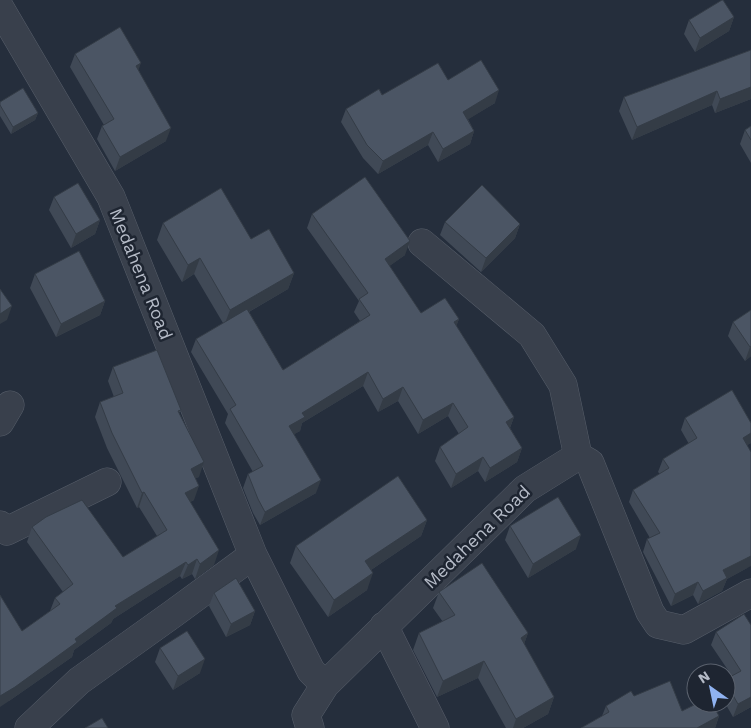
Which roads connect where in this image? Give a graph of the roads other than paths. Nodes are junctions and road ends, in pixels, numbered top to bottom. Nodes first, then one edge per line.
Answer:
1 (0, 8) edge
2 (422, 243) dead end
3 (578, 456) junction
4 (107, 482) dead end
5 (0, 525) edge
6 (253, 555) junction
7 (751, 593) edge
8 (384, 626) junction
9 (325, 685) junction
10 (29, 728) edge
11 (310, 728) edge
12 (435, 728) edge

1 - 6 street, Medahena Road
2 - 3 street
3 - 7 street
3 - 8 street, Medahena Road
4 - 5 street
6 - 9 street, Medahena Road
6 - 10 street
8 - 9 street, Medahena Road
8 - 12 street
9 - 11 street

